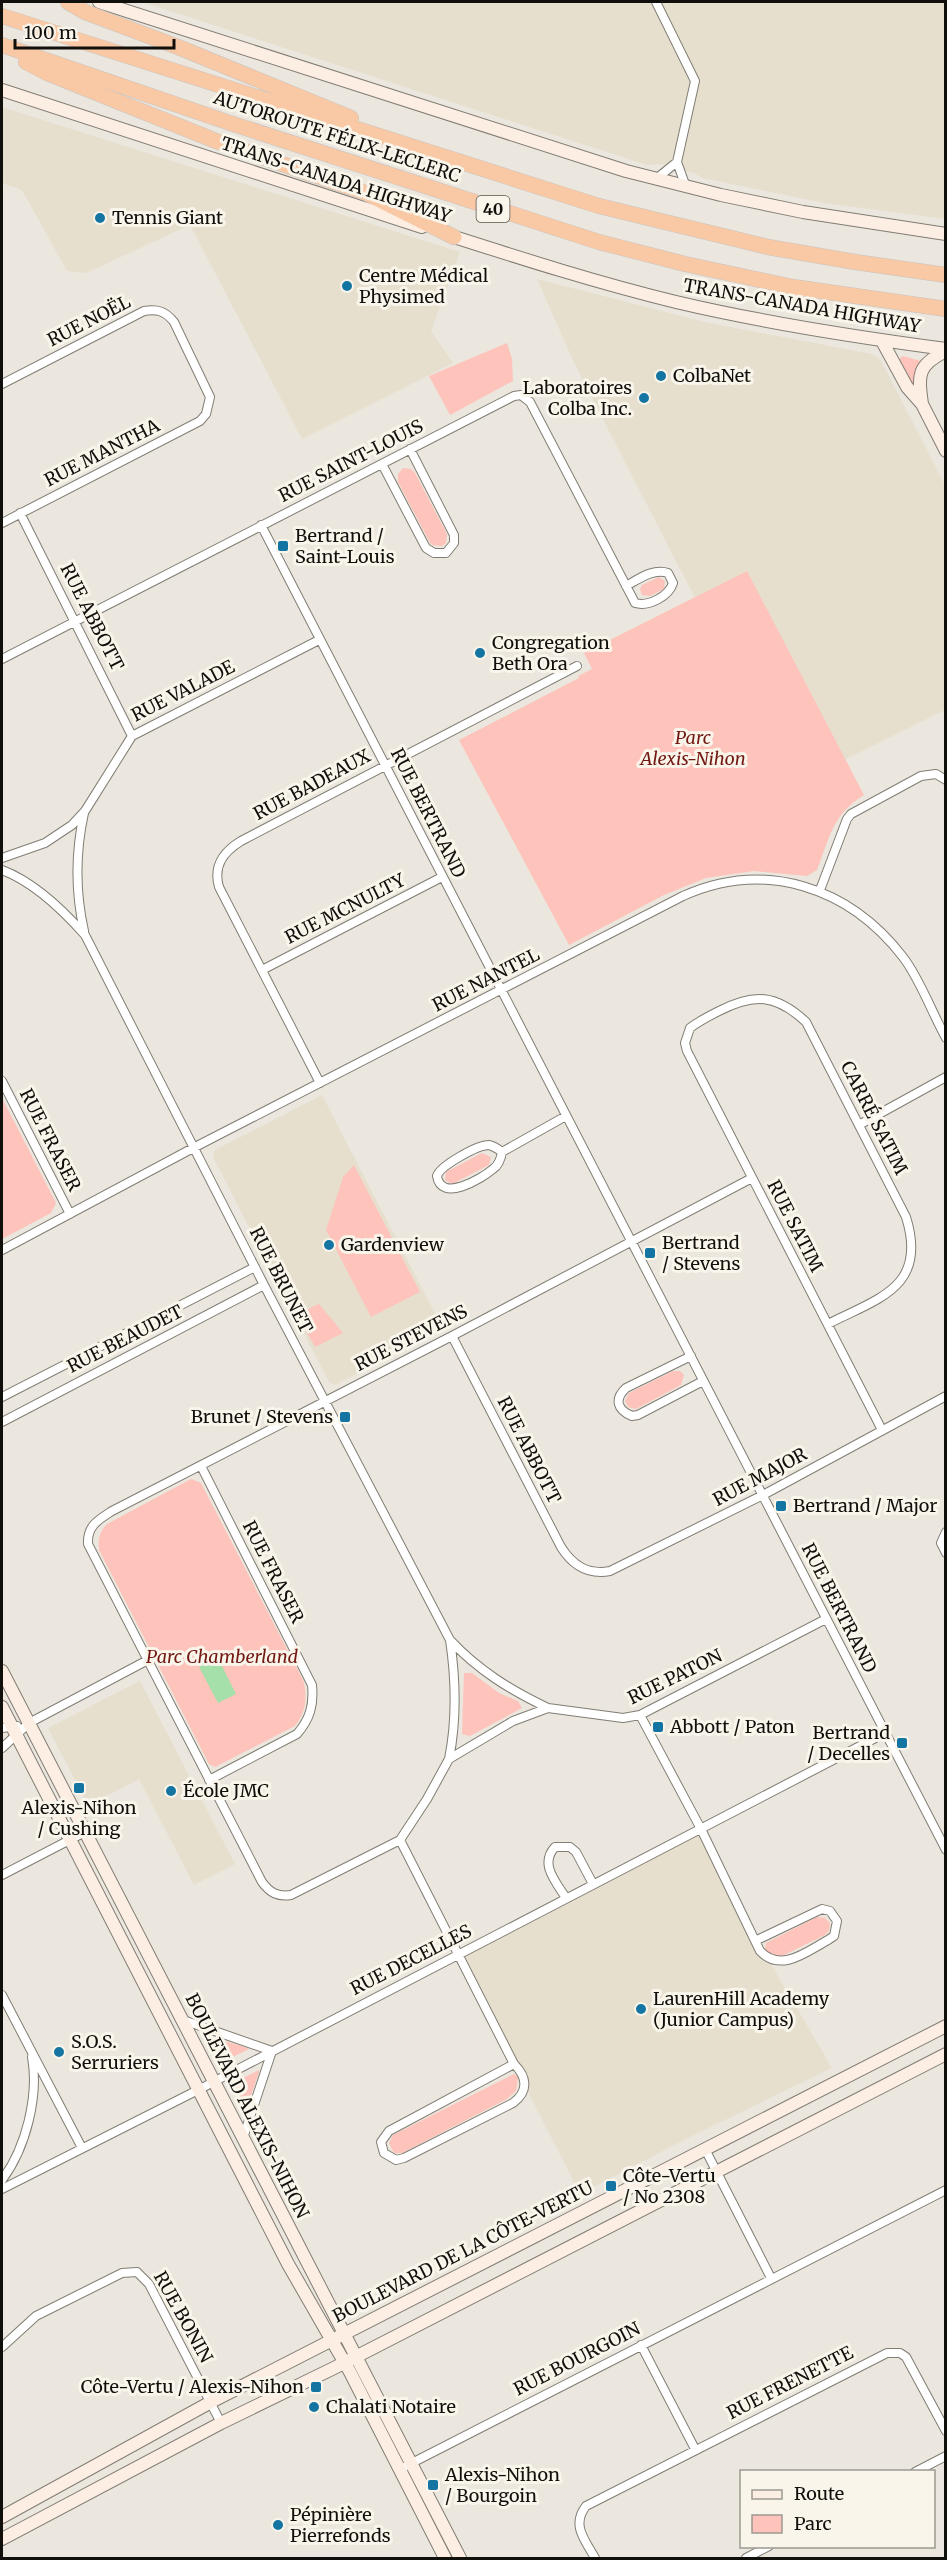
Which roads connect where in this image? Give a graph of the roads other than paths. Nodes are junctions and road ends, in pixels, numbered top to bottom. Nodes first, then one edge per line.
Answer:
1 (68, 2) edge
2 (99, 2) edge
3 (656, 2) edge
4 (2, 16) edge
5 (2, 47) edge
6 (2, 90) edge
7 (458, 161) junction
8 (677, 162) junction
9 (656, 179) junction
10 (686, 187) junction
11 (945, 234) edge
12 (454, 237) junction
13 (945, 275) edge
14 (945, 309) edge
15 (882, 341) junction
16 (945, 350) edge
17 (2, 384) edge
18 (922, 404) junction
19 (209, 405) joint
20 (410, 449) junction
21 (945, 451) edge
22 (382, 464) junction
23 (20, 513) junction
24 (2, 522) edge
25 (261, 525) junction
26 (626, 586) junction
27 (76, 621) junction
28 (320, 640) junction
29 (2, 659) edge
30 (577, 666) dead end
31 (132, 736) junction
32 (385, 765) junction
33 (945, 780) edge
34 (85, 811) junction
35 (2, 858) edge
36 (2, 870) edge
37 (442, 877) junction
38 (820, 890) junction
39 (85, 935) junction
40 (262, 970) junction
41 (502, 990) junction
42 (686, 1036) joint
43 (945, 1038) edge
44 (945, 1077) edge
45 (2, 1081) edge
46 (320, 1083) junction
47 (566, 1116) junction
48 (859, 1125) junction
49 (195, 1147) junction
50 (502, 1152) junction
51 (752, 1178) junction
52 (70, 1214) junction
53 (632, 1240) junction
54 (2, 1250) edge
55 (255, 1267) junction
56 (264, 1285) junction
57 (828, 1324) junction
58 (452, 1336) junction
59 (691, 1356) junction
60 (703, 1381) junction
61 (945, 1396) edge
62 (2, 1397) edge
63 (326, 1401) junction
64 (2, 1422) edge
65 (882, 1430) junction
66 (201, 1466) junction
67 (763, 1495) junction
68 (944, 1535) edge
69 (945, 1553) edge
70 (586, 1570) joint
71 (826, 1619) junction
72 (450, 1640) junction
73 (146, 1661) junction
74 (2, 1671) edge
75 (2, 1707) edge
76 (548, 1708) junction
77 (640, 1715) junction
78 (29, 1723) junction
79 (9, 1730) edge
80 (885, 1733) junction
81 (2, 1749) edge
82 (449, 1759) junction
83 (208, 1780) junction
84 (701, 1829) junction
85 (85, 1832) junction
86 (70, 1839) junction
87 (400, 1840) junction
88 (945, 1850) edge
89 (2, 1875) edge
90 (593, 1884) junction
91 (566, 1898) junction
92 (757, 1940) junction
93 (458, 1954) junction
94 (3, 1998) edge
95 (183, 2020) junction
96 (945, 2026) edge
97 (30, 2048) junction
98 (272, 2051) junction
99 (945, 2054) edge
100 (514, 2064) junction
101 (215, 2081) junction
102 (198, 2090) junction
103 (243, 2138) junction
104 (82, 2148) junction
105 (705, 2149) junction
106 (717, 2171) junction
107 (2, 2180) edge
108 (2, 2189) edge
109 (945, 2190) edge
110 (771, 2278) junction
111 (344, 2334) junction
112 (331, 2341) junction
113 (641, 2345) junction
114 (2, 2347) edge
115 (356, 2356) junction
116 (344, 2362) junction
117 (211, 2402) junction
118 (221, 2423) junction
119 (945, 2431) edge
120 (695, 2449) junction
121 (945, 2456) edge
122 (411, 2463) junction
123 (399, 2469) junction
124 (919, 2470) edge
125 (2, 2517) edge
126 (2, 2539) edge
127 (768, 2548) edge
128 (749, 2558) edge
129 (445, 2559) edge
130 (460, 2559) edge
131 (595, 2559) edge

1 - 7 highway
2 - 9 main road
3 - 8 street
4 - 7 highway, AUTOROUTE FÉLIX-LECLERC / 40
5 - 12 highway
5 - 14 highway, AUTOROUTE FÉLIX-LECLERC / 40
6 - 12 main road, TRANS-CANADA HIGHWAY
7 - 13 highway, AUTOROUTE FÉLIX-LECLERC / 40
8 - 9 street
8 - 10 street
9 - 10 main road
10 - 11 main road
12 - 15 main road, TRANS-CANADA HIGHWAY
15 - 16 main road, TRANS-CANADA HIGHWAY
15 - 18 main road
16 - 18 main road
17 - 19 street, RUE NOËL
18 - 21 main road
19 - 23 street, RUE MANTHA
20 - 22 street, RUE SAINT-LOUIS
20 - 22 street
20 - 26 street, RUE SAINT-LOUIS
22 - 25 street, RUE SAINT-LOUIS
23 - 24 street, RUE MANTHA
23 - 27 street, RUE ABBOTT
25 - 27 street, RUE SAINT-LOUIS
25 - 28 street, RUE BERTRAND
26 - 26 street, RUE SAINT-LOUIS
27 - 29 street, RUE SAINT-LOUIS
27 - 31 street, RUE ABBOTT
28 - 31 street, RUE VALADE
28 - 32 street, RUE BERTRAND
30 - 32 street, RUE BADEAUX
31 - 34 street, RUE VALADE
32 - 37 street, RUE BERTRAND
32 - 40 street, RUE BADEAUX
33 - 38 street
34 - 35 street, RUE VALADE
34 - 39 street, RUE BRUNET
36 - 39 street, RUE BRUNET
37 - 40 street, RUE MCNULTY
37 - 41 street, RUE BERTRAND
38 - 41 street, RUE NANTEL
38 - 43 street, RUE NANTEL
39 - 49 street, RUE BRUNET
40 - 46 street
41 - 46 street, RUE NANTEL
41 - 47 street, RUE BERTRAND
42 - 48 street, CARRÉ SATIM
42 - 51 street, RUE SATIM
44 - 48 street
45 - 52 street, RUE FRASER
46 - 49 street, RUE NANTEL
47 - 50 street
47 - 53 street, RUE BERTRAND
48 - 57 street, CARRÉ SATIM
49 - 52 street, RUE NANTEL
49 - 55 street, RUE BRUNET
50 - 50 street
51 - 53 street, RUE STEVENS
51 - 57 street, RUE SATIM
52 - 54 street, RUE NANTEL
53 - 58 street, RUE STEVENS
53 - 59 street, RUE BERTRAND
55 - 56 street, RUE BRUNET
55 - 62 street, RUE BEAUDET
56 - 63 street, RUE BRUNET
56 - 64 street, RUE BEAUDET
57 - 65 street, RUE SATIM
58 - 63 street, RUE STEVENS
58 - 70 street, RUE ABBOTT
59 - 60 street, RUE BERTRAND
59 - 60 street
60 - 67 street, RUE BERTRAND
61 - 65 street, RUE MAJOR
63 - 66 street, RUE STEVENS
63 - 72 street, RUE BRUNET
65 - 67 street, RUE MAJOR
66 - 73 street, RUE STEVENS
66 - 83 street, RUE FRASER
67 - 70 street, RUE MAJOR
67 - 71 street, RUE BERTRAND
68 - 69 street
71 - 77 street, RUE PATON
71 - 80 street, RUE BERTRAND
72 - 76 street, RUE BRUNET
72 - 82 street, RUE BRUNET
73 - 78 street
73 - 83 street
74 - 78 main road, BOULEVARD ALEXIS-NIHON
75 - 79 main road, BOULEVARD ALEXIS-NIHON
76 - 77 street, RUE PATON
76 - 82 street, RUE PATON
77 - 84 street
78 - 79 street
78 - 85 main road, BOULEVARD ALEXIS-NIHON
79 - 81 street
79 - 86 main road, BOULEVARD ALEXIS-NIHON
80 - 84 street, RUE DECELLES
80 - 88 street, RUE BERTRAND
82 - 87 street
83 - 87 street
84 - 90 street, RUE DECELLES
84 - 92 street
85 - 86 street
85 - 95 main road, BOULEVARD ALEXIS-NIHON
86 - 89 street
86 - 102 main road, BOULEVARD ALEXIS-NIHON
87 - 93 street
90 - 91 street, RUE DECELLES
90 - 91 street
91 - 93 street, RUE DECELLES
92 - 92 street
93 - 98 street, RUE DECELLES
93 - 100 street
94 - 97 street
95 - 98 street
95 - 101 main road, BOULEVARD ALEXIS-NIHON
96 - 105 main road, BOULEVARD DE LA CÔTE-VERTU
97 - 104 street
97 - 107 street
98 - 101 street, RUE DECELLES
98 - 103 street
99 - 106 main road
100 - 100 street
101 - 102 street, RUE DECELLES
101 - 103 main road, BOULEVARD ALEXIS-NIHON
102 - 104 street, RUE DECELLES
102 - 112 main road, BOULEVARD ALEXIS-NIHON
103 - 111 main road, BOULEVARD ALEXIS-NIHON
104 - 108 street, RUE DECELLES
105 - 106 street
105 - 111 main road, BOULEVARD DE LA CÔTE-VERTU
106 - 110 street
106 - 115 main road
109 - 110 street, RUE BOURGOIN
110 - 113 street, RUE BOURGOIN
111 - 112 main road, BOULEVARD DE LA CÔTE-VERTU
111 - 115 main road, BOULEVARD ALEXIS-NIHON
112 - 116 main road, BOULEVARD ALEXIS-NIHON
112 - 117 main road, BOULEVARD DE LA CÔTE-VERTU
113 - 120 street
113 - 122 street, RUE BOURGOIN
114 - 117 street, RUE BONIN
115 - 116 main road
115 - 122 main road, BOULEVARD ALEXIS-NIHON
116 - 118 main road
116 - 123 main road, BOULEVARD ALEXIS-NIHON
117 - 118 street, RUE BONIN
117 - 125 main road, BOULEVARD DE LA CÔTE-VERTU
118 - 126 main road
119 - 120 street, RUE FRENETTE
120 - 131 street, RUE FRENETTE
121 - 124 street
122 - 123 street, RUE BOURGOIN
122 - 130 main road, BOULEVARD ALEXIS-NIHON
123 - 129 main road, BOULEVARD ALEXIS-NIHON
127 - 128 street

